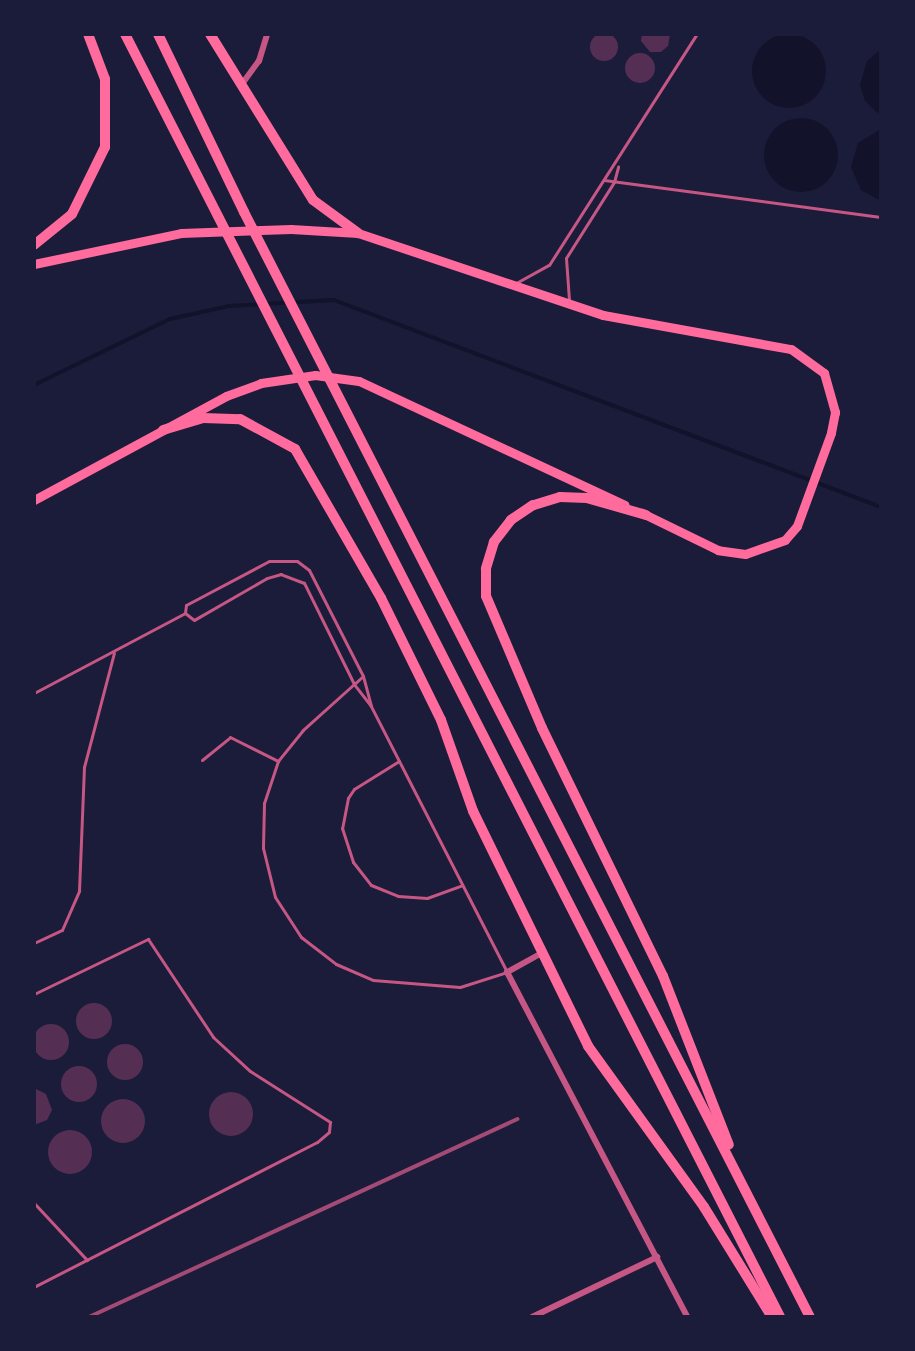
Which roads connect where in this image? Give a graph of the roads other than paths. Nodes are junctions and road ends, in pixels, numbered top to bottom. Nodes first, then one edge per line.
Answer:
1 (88, 34) edge
2 (125, 34) edge
3 (158, 34) edge
4 (210, 34) edge
5 (267, 34) edge
6 (697, 34) edge
7 (242, 84) junction
8 (619, 163) junction
9 (604, 180) junction
10 (614, 182) junction
11 (881, 217) edge
12 (358, 233) junction
13 (34, 245) edge
14 (34, 264) edge
15 (512, 284) junction
16 (570, 304) junction
17 (163, 430) junction
18 (34, 500) edge
19 (646, 515) junction
20 (185, 613) junction
21 (114, 653) junction
22 (363, 676) junction
23 (354, 684) junction
24 (34, 693) edge
25 (371, 706) junction
26 (202, 760) dead end
27 (278, 761) junction
28 (399, 761) junction
29 (462, 885) junction
30 (34, 943) edge
31 (540, 954) junction
32 (507, 972) junction
33 (34, 994) edge
34 (34, 1203) edge
35 (752, 1203) junction
36 (657, 1257) junction
37 (87, 1260) junction
38 (34, 1287) edge
39 (532, 1317) edge
40 (687, 1317) edge
41 (772, 1317) edge
42 (780, 1317) edge
43 (810, 1317) edge

1 - 13 highway
2 - 42 highway
3 - 35 highway
4 - 7 highway
5 - 7 street
6 - 8 lane
7 - 12 highway
8 - 9 lane
8 - 10 lane
9 - 10 lane
9 - 15 lane
10 - 11 lane
10 - 16 lane
12 - 14 main road
12 - 15 main road
15 - 16 main road
16 - 19 main road
17 - 18 main road
17 - 19 main road
17 - 31 highway
19 - 35 highway
20 - 21 lane
20 - 22 lane
20 - 23 lane
21 - 24 lane
21 - 30 lane
22 - 23 lane
22 - 25 lane
23 - 25 lane
23 - 27 lane
25 - 28 lane
26 - 27 lane
27 - 32 lane
28 - 29 lane
28 - 29 lane
29 - 32 lane
31 - 32 street
31 - 41 highway
32 - 36 street
33 - 37 lane
34 - 37 lane
35 - 43 highway
36 - 39 street
36 - 40 street
37 - 38 lane

